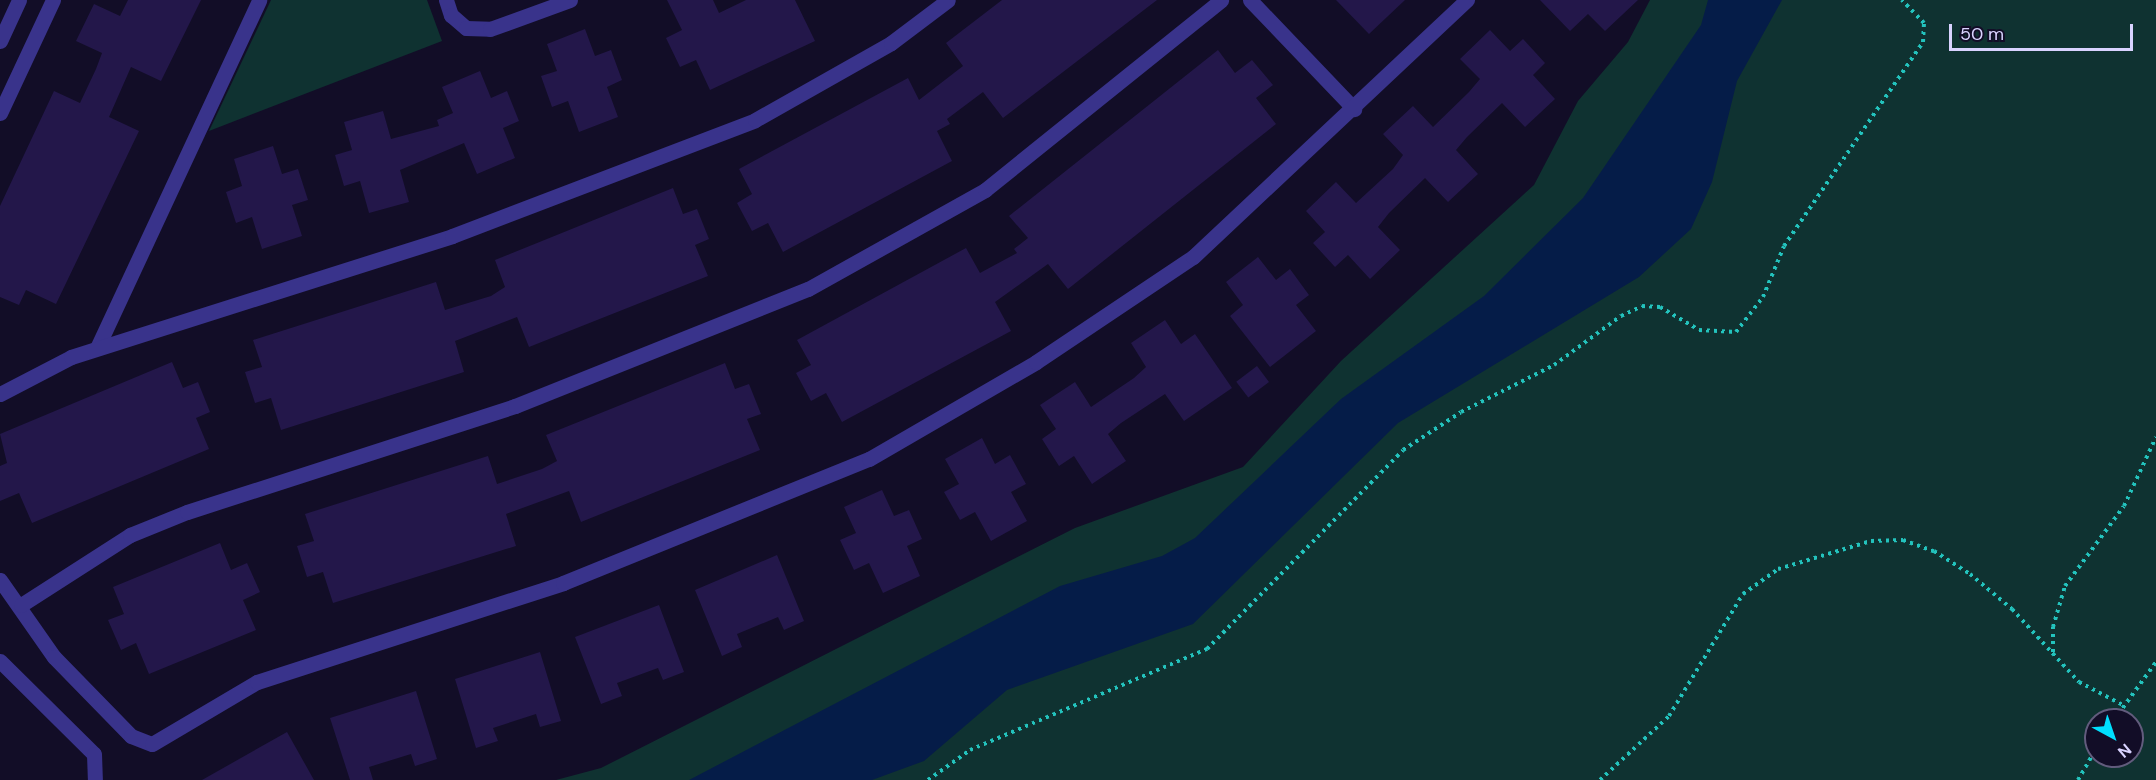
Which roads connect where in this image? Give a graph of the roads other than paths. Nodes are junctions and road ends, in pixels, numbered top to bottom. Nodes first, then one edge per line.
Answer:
1 (20, 0) edge
2 (53, 0) edge
3 (259, 0) edge
4 (446, 0) edge
5 (570, 0) edge
6 (948, 0) edge
7 (1221, 0) edge
8 (1250, 0) edge
9 (1467, 0) edge
10 (0, 41) edge
11 (1354, 109) junction
12 (0, 113) edge
13 (97, 348) junction
14 (0, 394) edge
15 (0, 580) edge
16 (21, 605) junction
17 (0, 661) edge
18 (95, 780) edge

1 - 10 street
2 - 12 street
3 - 13 street
4 - 5 street
6 - 13 street
7 - 16 street
8 - 11 street
9 - 11 street
11 - 16 street
13 - 14 street
15 - 16 street
17 - 18 street

